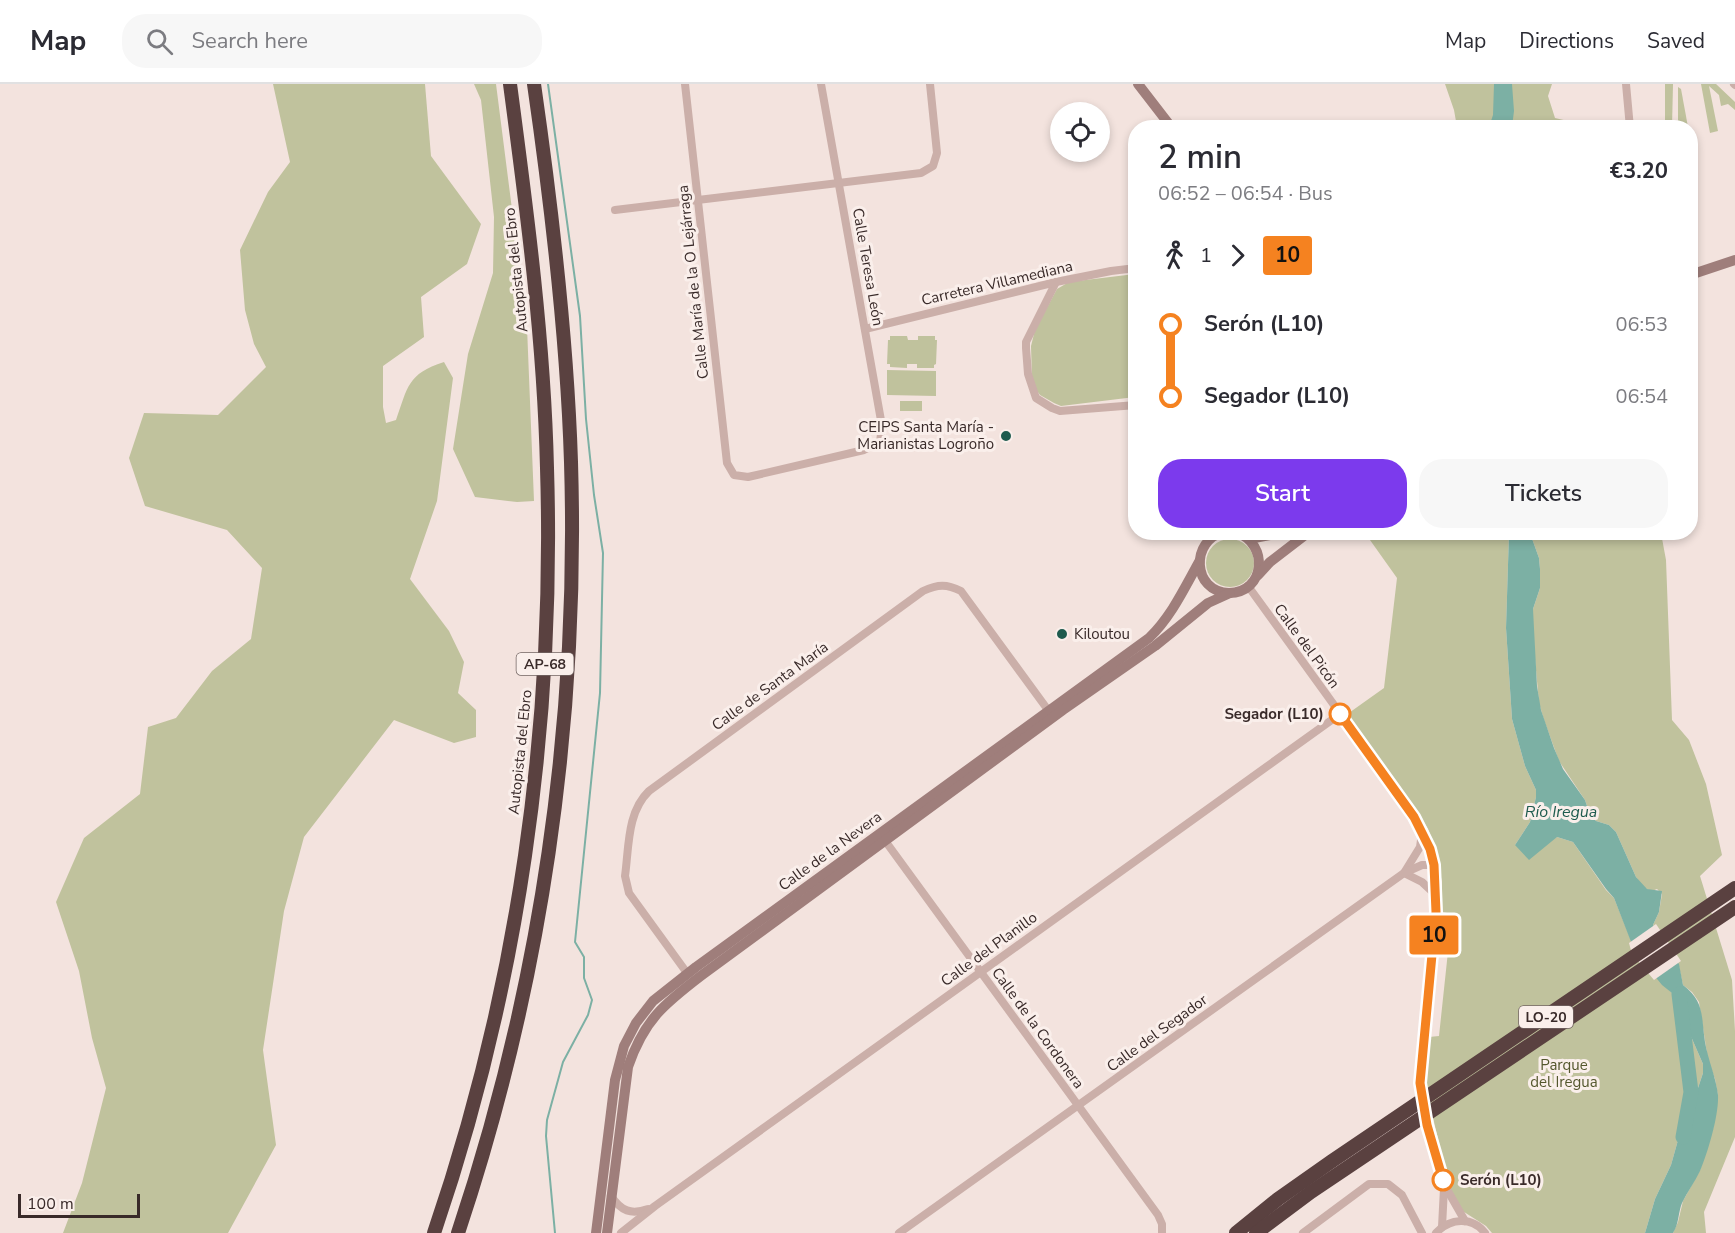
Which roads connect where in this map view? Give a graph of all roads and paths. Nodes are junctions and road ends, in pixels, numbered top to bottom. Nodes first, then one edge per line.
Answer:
1 (510, 84) edge
2 (534, 84) edge
3 (685, 84) edge
4 (821, 84) edge
5 (930, 84) edge
6 (1138, 84) edge
7 (1626, 84) edge
8 (1166, 120) edge
9 (1629, 120) edge
10 (839, 184) junction
11 (698, 199) junction
12 (615, 210) dead end
13 (1735, 260) edge
14 (1128, 269) edge
15 (1698, 272) edge
16 (1056, 282) junction
17 (865, 329) junction
18 (1128, 406) edge
19 (868, 448) joint
20 (1209, 540) edge
21 (1250, 540) edge
22 (1299, 540) edge
23 (1199, 562) junction
24 (1252, 582) junction
25 (1230, 593) junction
26 (1048, 710) junction
27 (1340, 714) junction
28 (1422, 832) junction
29 (886, 842) junction
30 (1434, 865) junction
31 (1404, 873) junction
32 (1735, 888) edge
33 (1436, 895) junction
34 (1729, 911) edge
35 (980, 972) junction
36 (687, 974) junction
37 (1420, 1089) dead end
38 (1077, 1106) junction
39 (1427, 1125) dead end
40 (1382, 1135) junction
41 (1444, 1186) junction
42 (611, 1196) junction
43 (655, 1206) junction
44 (1465, 1221) junction
45 (911, 1230) edge
46 (1439, 1230) edge
47 (434, 1233) edge
48 (458, 1233) edge
49 (596, 1233) edge
50 (607, 1233) edge
51 (621, 1233) edge
52 (899, 1233) edge
53 (1162, 1233) edge
54 (1236, 1233) edge
55 (1256, 1233) edge
56 (1303, 1233) edge
57 (1422, 1233) edge
58 (1485, 1233) edge

1 - 47 highway, Autopista del Ebro / AP-68
2 - 48 highway, AP-68
3 - 11 street, Calle María de la O Lejárraga
4 - 10 street, Calle Teresa León
5 - 10 street
6 - 8 main road
7 - 9 street
10 - 11 street
10 - 17 street, Calle Teresa León
11 - 12 street
11 - 19 street, Calle María de la O Lejárraga
13 - 15 main road
14 - 16 street, Carretera Villamediana
16 - 17 street, Carretera Villamediana
16 - 18 street
17 - 19 street, Calle Teresa León
20 - 23 main road, Calle de la Nevera
21 - 24 main road
22 - 24 main road
23 - 25 main road
23 - 26 main road, Calle de la Nevera
24 - 25 main road, Calle de la Nevera
24 - 27 street, Calle del Picón
25 - 29 main road, Calle de la Nevera
26 - 36 main road, Calle de la Nevera
26 - 36 street, Calle de Santa María
27 - 28 street, Calle del Picón
27 - 35 street, Calle del Planillo
28 - 30 street, Calle del Picón
28 - 31 street
29 - 35 street, Calle de la Cordonera
29 - 42 main road, Calle de la Nevera
30 - 31 street, Calle del Segador
30 - 33 street, Calle del Picón
31 - 33 street
31 - 38 street, Calle del Segador
32 - 40 highway, LO-20
33 - 37 street, Calle del Picón
34 - 40 highway, LO-20
35 - 38 street, Calle de la Cordonera
35 - 43 street, Calle del Planillo
36 - 49 main road, Calle de la Nevera
38 - 45 street, Calle del Segador
38 - 53 street, Calle de la Cordonera
39 - 41 street
40 - 54 highway, LO-20
40 - 55 highway, LO-20
41 - 44 street
41 - 46 street
42 - 43 street, Calle del Planillo
42 - 50 main road, Calle de la Nevera
43 - 51 street, Calle del Planillo
44 - 46 street
44 - 58 street
45 - 52 street, Calle del Segador
56 - 57 street

